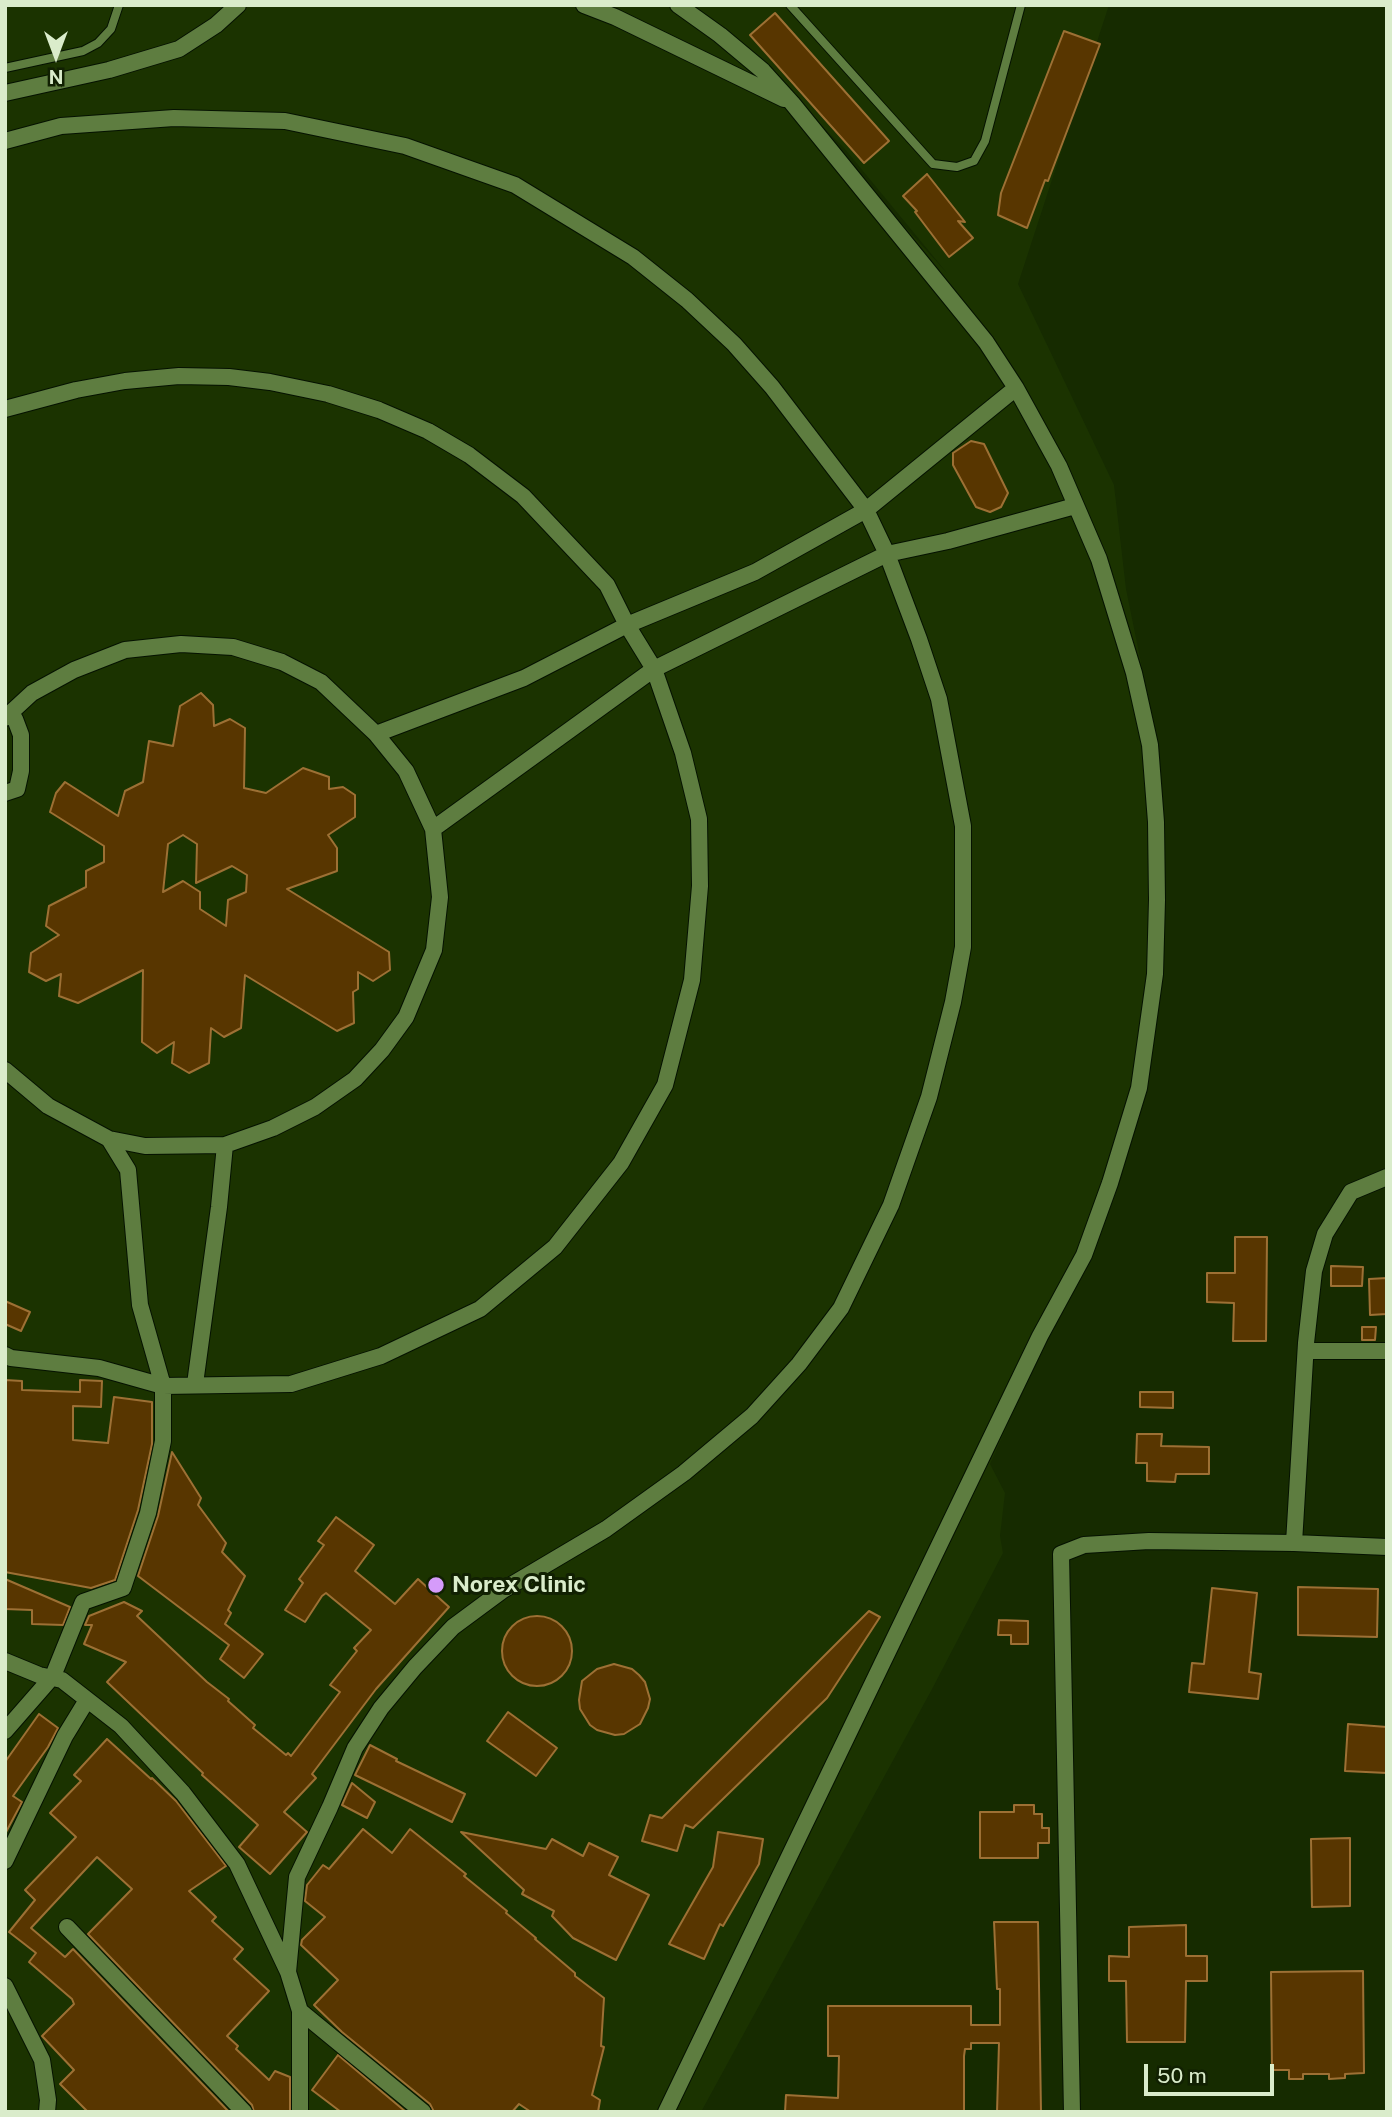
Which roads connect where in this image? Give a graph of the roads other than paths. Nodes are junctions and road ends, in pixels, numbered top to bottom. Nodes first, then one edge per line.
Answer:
1 (118, 5) edge
2 (238, 5) edge
3 (584, 5) edge
4 (678, 5) edge
5 (790, 5) edge
6 (1021, 5) edge
7 (5, 68) edge
8 (5, 93) edge
9 (792, 103) junction
10 (5, 141) edge
11 (1016, 388) junction
12 (5, 409) edge
13 (1075, 506) junction
14 (866, 510) junction
15 (887, 554) junction
16 (627, 625) junction
17 (654, 668) junction
18 (6, 716) edge
19 (376, 734) junction
20 (5, 793) edge
21 (433, 829) junction
22 (5, 1070) edge
23 (109, 1139) junction
24 (225, 1144) junction
25 (1387, 1177) edge
26 (1306, 1351) junction
27 (1387, 1351) edge
28 (5, 1355) edge
29 (195, 1384) junction
30 (163, 1386) junction
31 (1294, 1543) junction
32 (1387, 1547) edge
33 (5, 1661) edge
34 (53, 1676) junction
35 (87, 1700) junction
36 (5, 1731) edge
37 (5, 1861) edge
38 (67, 1927) dead end
39 (288, 1972) junction
40 (5, 1986) edge
41 (300, 2011) junction
42 (47, 2106) edge
43 (60, 2112) edge
44 (244, 2112) edge
45 (300, 2112) edge
46 (423, 2112) edge
47 (666, 2112) edge
48 (1072, 2112) edge

1 - 7 lane
2 - 8 street
3 - 9 street
4 - 9 street
5 - 6 lane
9 - 11 street
10 - 14 street
11 - 13 street
11 - 14 street
12 - 16 street
13 - 15 street
13 - 47 street
14 - 15 street
14 - 16 street
15 - 17 street
15 - 39 street
16 - 17 street
16 - 19 street
17 - 21 street
17 - 29 street
18 - 19 street
18 - 20 street
19 - 21 street
21 - 24 street
22 - 23 street
23 - 24 street
23 - 30 street
24 - 29 street
25 - 26 street
26 - 27 street
26 - 31 street
28 - 30 street
29 - 30 street
30 - 34 street
31 - 32 street
31 - 48 street
33 - 34 street
34 - 35 street
34 - 36 street
35 - 37 street
35 - 39 street
38 - 44 street
39 - 41 street
40 - 42 street
41 - 45 street
41 - 46 street
42 - 43 street

